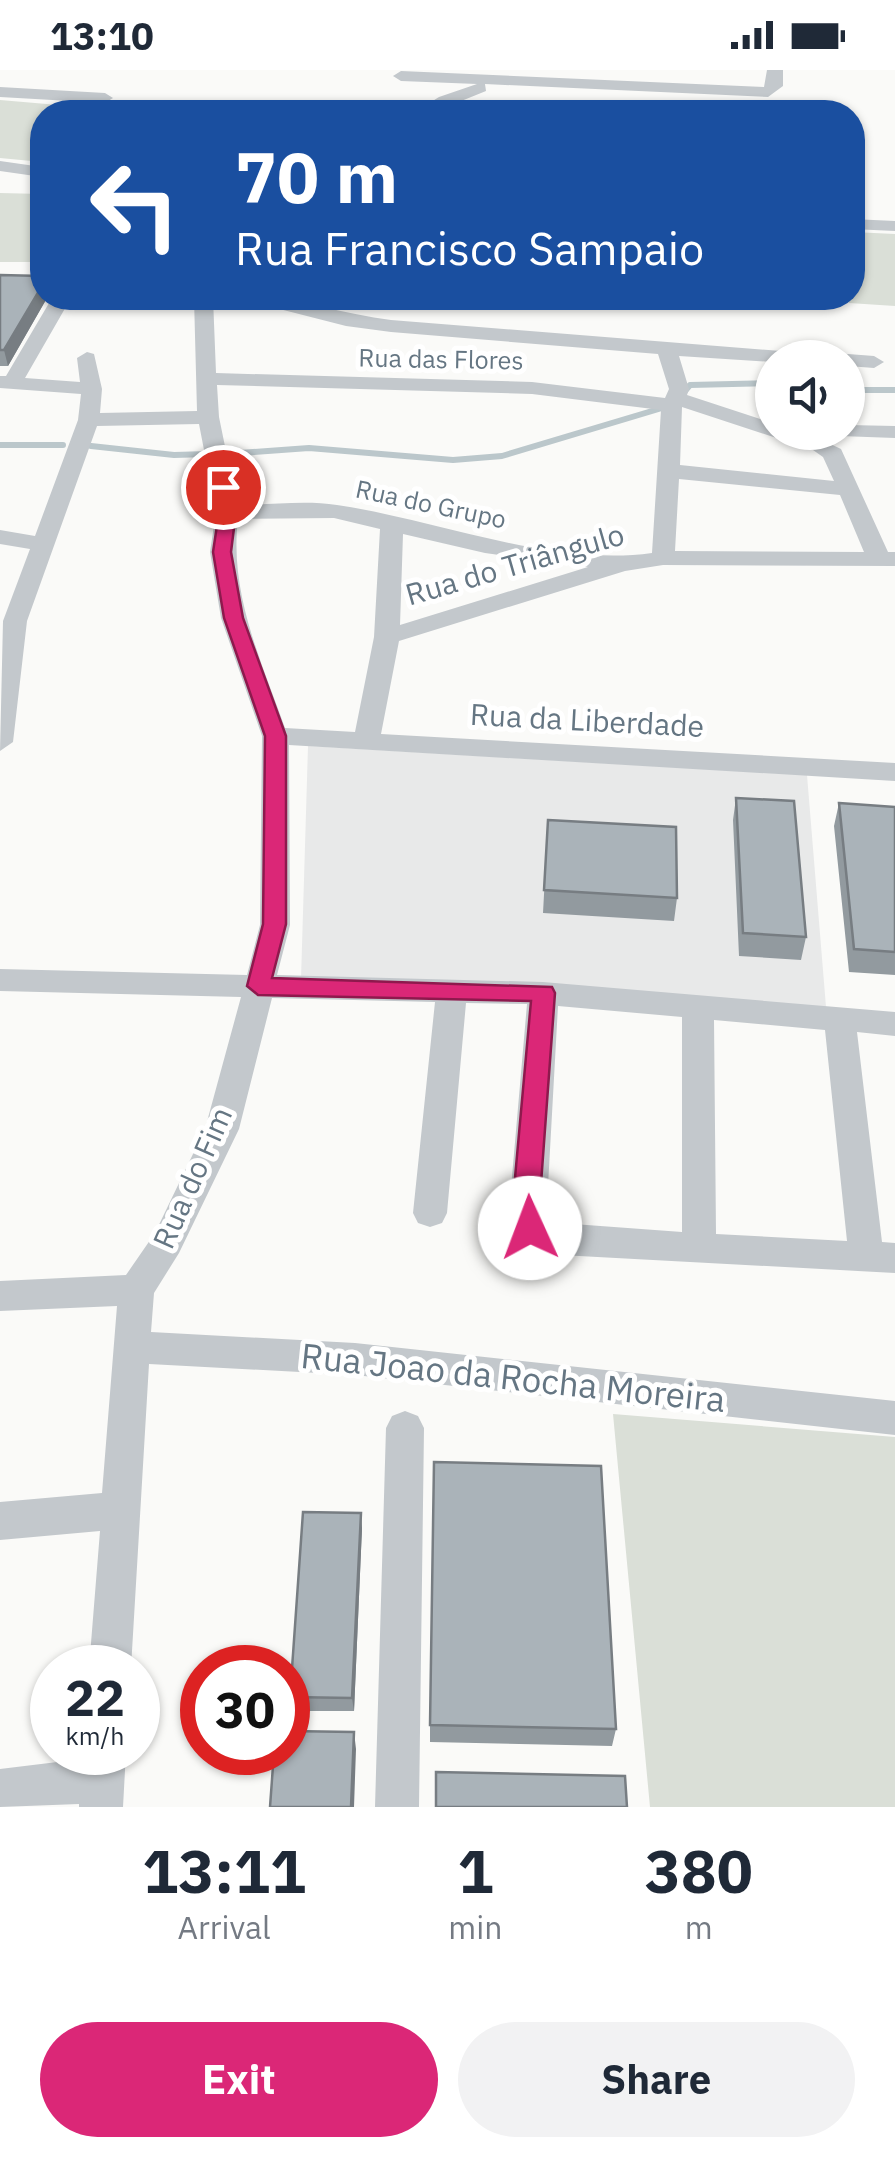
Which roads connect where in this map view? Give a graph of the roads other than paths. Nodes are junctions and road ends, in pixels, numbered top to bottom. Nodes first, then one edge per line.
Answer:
1 (775, 70) edge
2 (401, 76) dead end
3 (97, 82) dead end
4 (497, 82) junction
5 (0, 92) edge
6 (68, 100) edge
7 (108, 100) edge
8 (445, 100) edge
9 (0, 166) edge
10 (30, 170) edge
11 (865, 225) edge
12 (895, 226) edge
13 (53, 310) edge
14 (204, 310) edge
15 (315, 310) edge
16 (667, 349) junction
17 (755, 354) edge
18 (87, 358) dead end
19 (865, 361) edge
20 (874, 362) dead end
21 (208, 379) junction
22 (6, 382) edge
23 (92, 389) junction
24 (679, 402) junction
25 (208, 417) junction
26 (89, 420) junction
27 (755, 425) edge
28 (865, 431) edge
29 (895, 432) edge
30 (832, 450) edge
31 (668, 471) junction
32 (849, 489) junction
33 (227, 512) junction
34 (392, 522) junction
35 (0, 538) edge
36 (42, 544) junction
37 (663, 558) junction
38 (887, 559) edge
39 (622, 564) junction
40 (387, 638) junction
41 (276, 736) junction
42 (366, 741) junction
43 (0, 742) edge
44 (895, 772) edge
45 (0, 980) edge
46 (258, 986) junction
47 (452, 988) junction
48 (543, 993) junction
49 (698, 1006) junction
50 (840, 1019) junction
51 (895, 1024) edge
52 (430, 1212) dead end
53 (699, 1248) junction
54 (881, 1257) edge
55 (136, 1290) junction
56 (0, 1296) edge
57 (130, 1347) junction
58 (895, 1418) edge
59 (405, 1428) dead end
60 (120, 1510) junction
61 (0, 1521) edge
62 (111, 1645) edge
63 (102, 1780) edge
64 (0, 1791) edge
65 (398, 1807) edge

1 - 4 street
2 - 4 street
3 - 7 street
4 - 8 street
5 - 6 street
9 - 10 street
11 - 12 street
13 - 22 street
14 - 21 street, Rua do Fim
15 - 16 street
16 - 17 street
16 - 24 street
18 - 23 street
19 - 20 street
21 - 24 street, Rua das Flores
21 - 25 street, Rua do Fim
22 - 23 street
23 - 26 street
24 - 27 street, Rua das Flores
24 - 31 street
25 - 26 street
25 - 33 street, Rua do Fim
26 - 36 street
28 - 29 street
30 - 32 street
31 - 32 street
31 - 37 street
32 - 38 street
33 - 34 street, Rua do Grupo
33 - 41 street, Rua do Fim
34 - 39 street, Rua do Grupo
34 - 40 street
35 - 36 street
36 - 43 street
37 - 38 street
37 - 39 street, Rua do Triângulo
39 - 40 street, Rua do Triângulo
40 - 42 street
41 - 42 street, Rua da Liberdade
41 - 46 street, Rua do Fim
42 - 44 street, Rua da Liberdade
45 - 46 street
46 - 47 street
46 - 55 street, Rua do Fim
47 - 48 street
47 - 52 street
48 - 49 street
48 - 53 street
49 - 50 street
49 - 53 street
50 - 51 street
50 - 54 street
53 - 54 street
55 - 56 street
55 - 57 street
57 - 58 street, Rua Joao da Rocha Moreira
57 - 60 street
59 - 65 street
60 - 61 street
60 - 62 street
63 - 64 street

